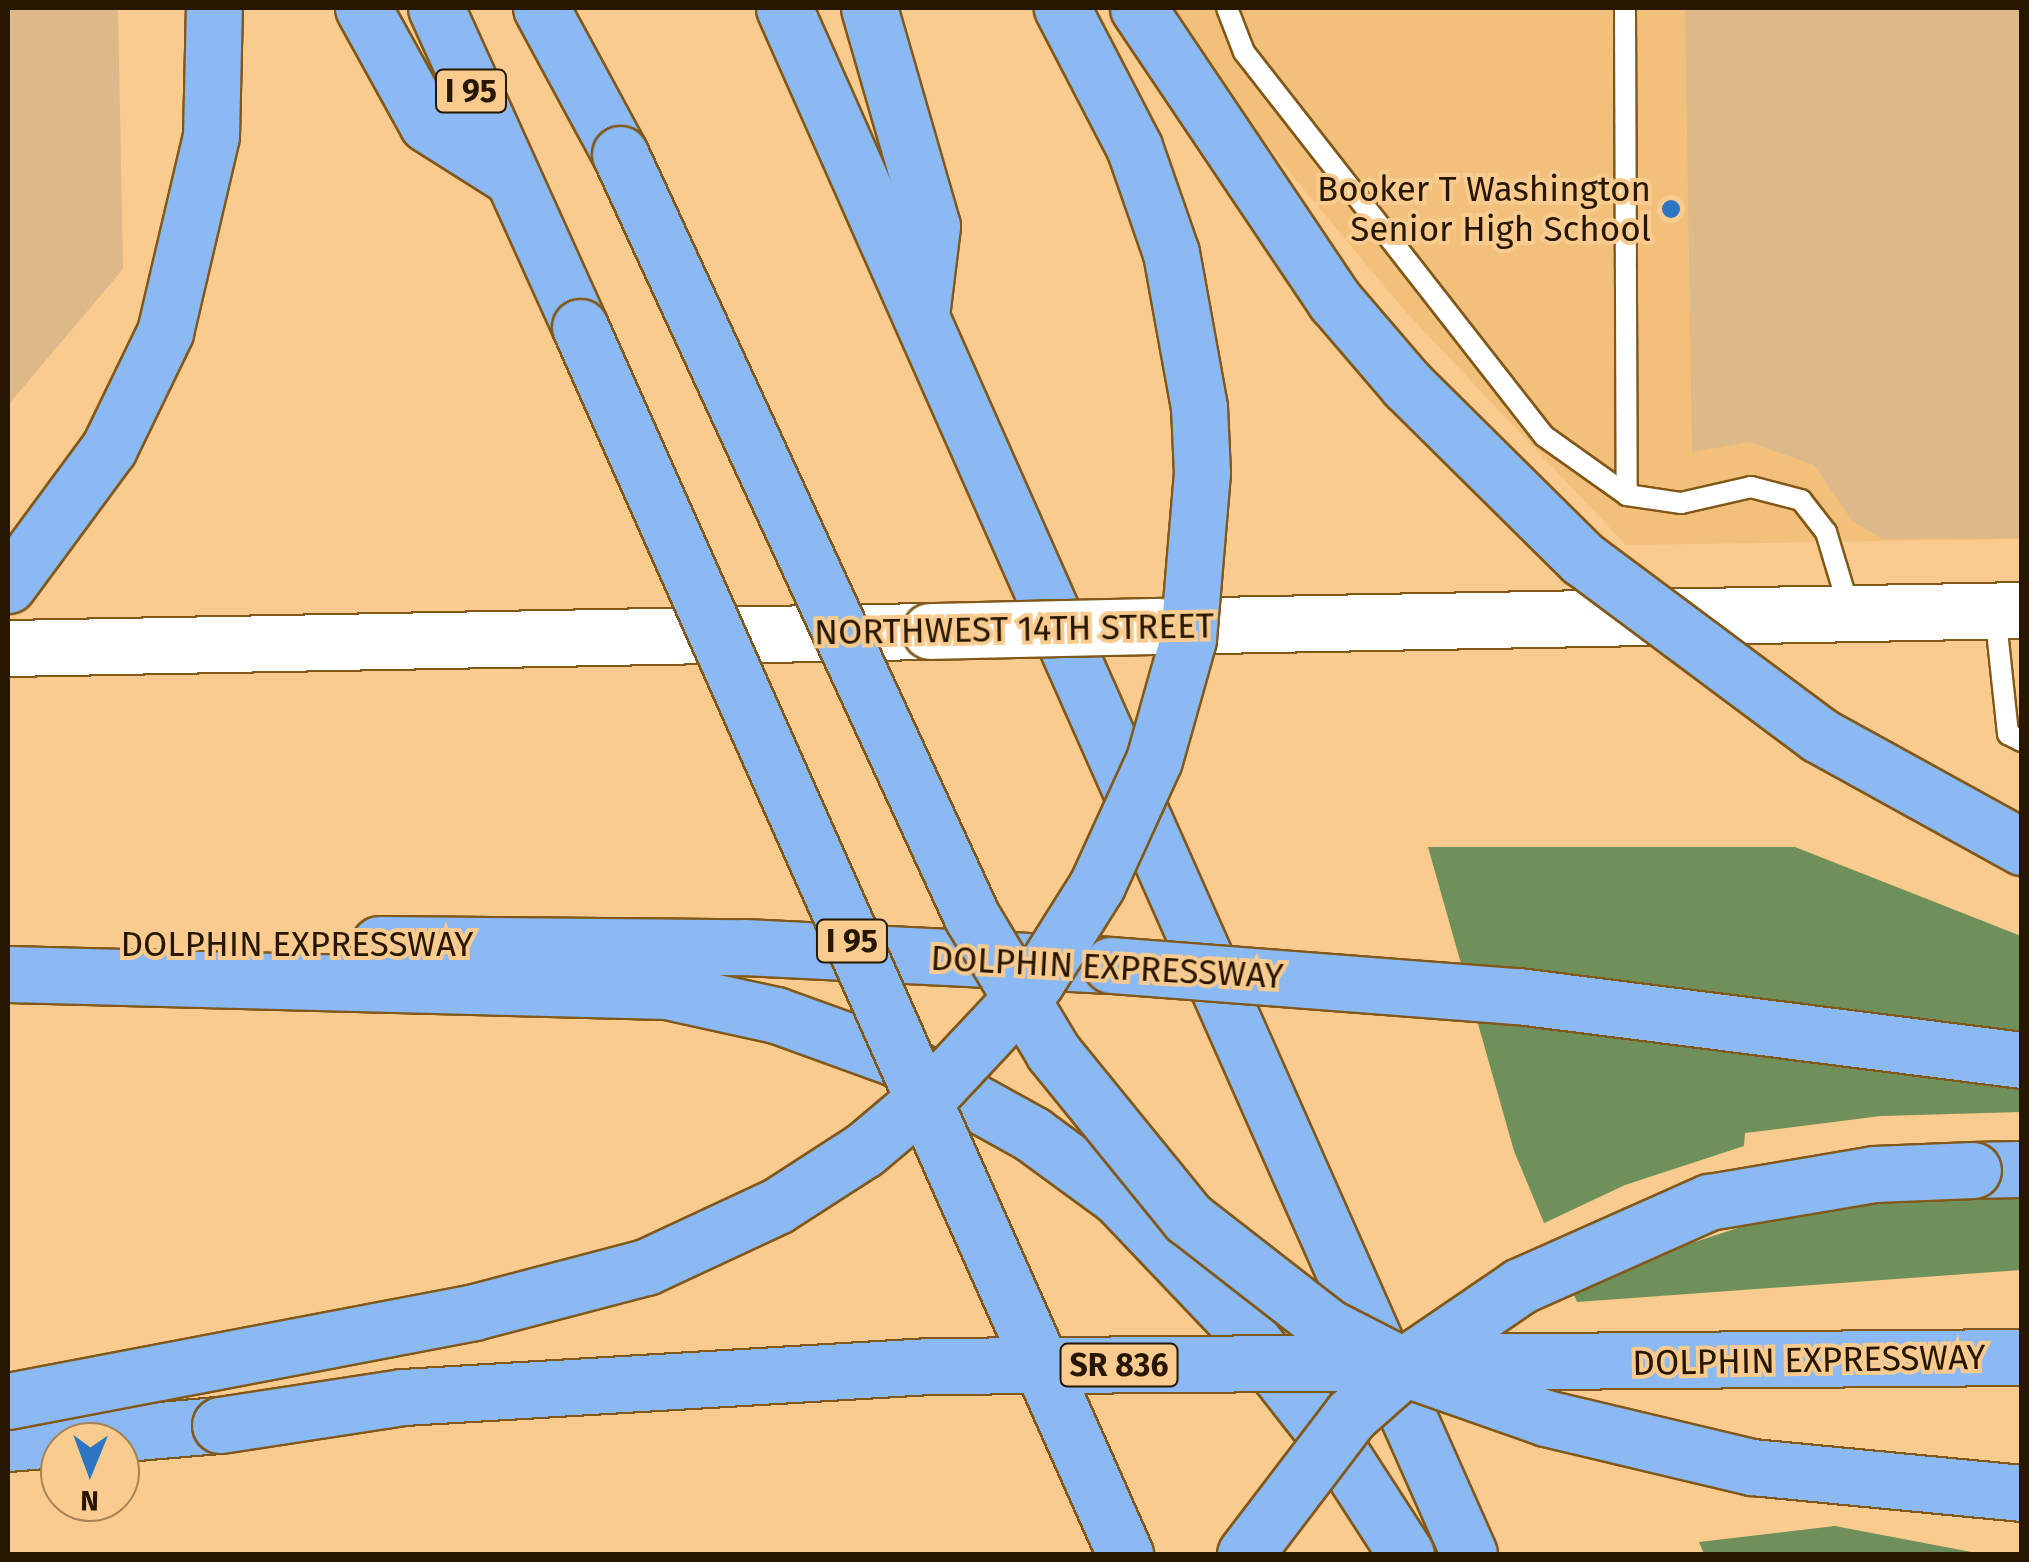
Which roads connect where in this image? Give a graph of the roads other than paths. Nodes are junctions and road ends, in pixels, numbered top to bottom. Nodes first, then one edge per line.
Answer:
1 (214, 8) edge
2 (363, 8) edge
3 (436, 8) edge
4 (541, 8) edge
5 (784, 8) edge
6 (870, 8) edge
7 (1062, 8) edge
8 (1138, 8) edge
9 (1227, 8) edge
10 (1625, 8) edge
11 (513, 188) junction
12 (922, 307) junction
13 (1627, 495) junction
14 (16, 576) edge
15 (2008, 611) edge
16 (1850, 613) junction
17 (8, 648) edge
18 (2022, 741) edge
19 (2022, 847) edge
20 (8, 943) edge
21 (8, 974) edge
22 (2022, 1060) edge
23 (2022, 1169) edge
24 (2022, 1357) edge
25 (8, 1401) edge
26 (8, 1443) edge
27 (2022, 1494) edge
28 (1125, 1554) edge
29 (1245, 1554) edge
30 (1406, 1554) edge
31 (1469, 1554) edge

1 - 14 highway
2 - 11 highway
3 - 11 highway, I 95
4 - 27 highway, bridge
5 - 12 highway
6 - 12 highway
7 - 25 highway, bridge
8 - 19 highway, bridge
9 - 13 lane
10 - 13 lane
11 - 28 highway, I 95, bridge
12 - 31 highway
13 - 16 lane
15 - 16 street, NORTHWEST 14TH STREET
15 - 18 lane
16 - 17 street, NORTHWEST 14TH STREET, bridge
20 - 22 highway, DOLPHIN EXPRESSWAY, bridge
21 - 30 highway
23 - 29 highway, bridge
24 - 26 highway, DOLPHIN EXPRESSWAY / SR 836, bridge

